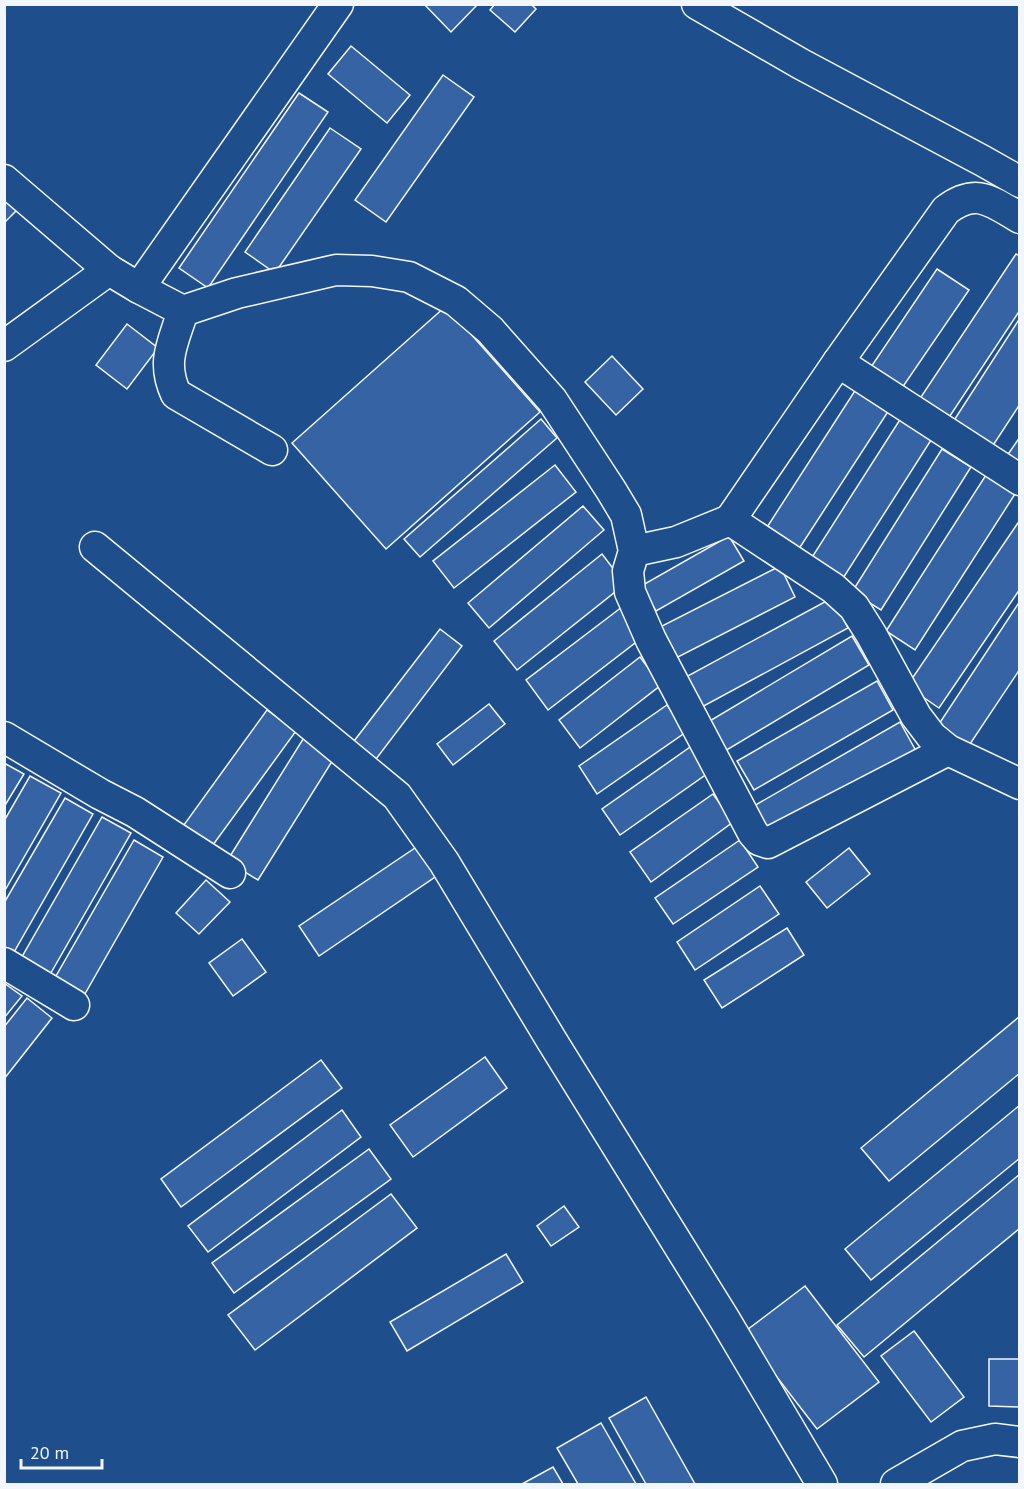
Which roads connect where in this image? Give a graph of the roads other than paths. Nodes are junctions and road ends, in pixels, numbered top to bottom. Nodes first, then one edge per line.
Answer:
1 (338, 4) edge
2 (697, 4) edge
3 (4, 180) edge
4 (1020, 182) edge
5 (1020, 218) edge
6 (109, 270) junction
7 (139, 288) junction
8 (183, 311) junction
9 (4, 346) edge
10 (838, 362) junction
11 (272, 450) dead end
12 (1020, 480) edge
13 (730, 520) junction
14 (95, 547) dead end
15 (634, 551) junction
16 (4, 737) edge
17 (948, 750) junction
18 (1020, 784) edge
19 (230, 873) dead end
20 (4, 963) edge
21 (74, 1005) dead end
22 (1020, 1442) edge
23 (822, 1485) edge
24 (896, 1485) edge

1 - 7 street
2 - 4 street
3 - 6 street
5 - 10 street
6 - 7 street
6 - 9 street
7 - 8 street
8 - 11 street
8 - 15 street
10 - 12 street
10 - 13 street
13 - 15 street
13 - 17 street
14 - 23 street
15 - 17 street
16 - 19 street
17 - 18 street
20 - 21 street
22 - 24 street

